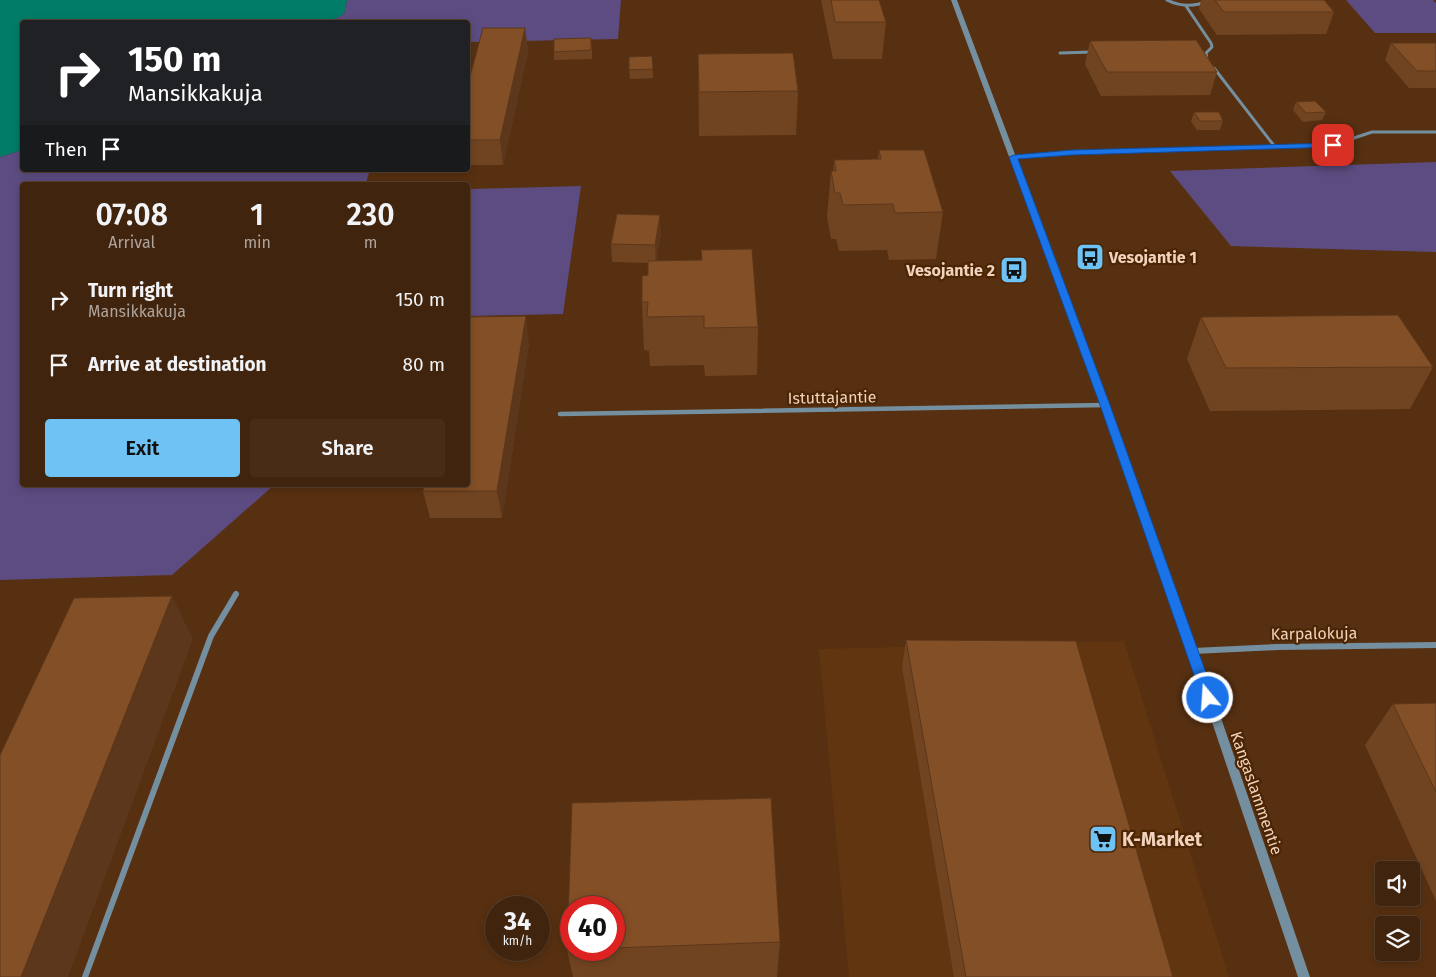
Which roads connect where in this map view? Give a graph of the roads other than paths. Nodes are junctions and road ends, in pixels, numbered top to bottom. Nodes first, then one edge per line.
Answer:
1 (954, 0) edge
2 (1167, 0) edge
3 (1212, 0) edge
4 (1186, 6) junction
5 (1201, 50) edge
6 (1208, 51) junction
7 (1099, 52) edge
8 (1060, 53) dead end
9 (1436, 132) edge
10 (1275, 146) junction
11 (1014, 157) junction
12 (1105, 405) junction
13 (560, 414) dead end
14 (236, 594) dead end
15 (1436, 645) edge
16 (1192, 650) junction
17 (85, 977) edge
18 (1304, 977) edge

1 - 11 street, Kangaslammentie
2 - 4 street
3 - 4 street
4 - 6 street
5 - 6 street
6 - 10 street
7 - 8 street
9 - 10 street
10 - 11 street
11 - 12 street, Kangaslammentie
12 - 13 street, Istuttajantie
12 - 16 street, Kangaslammentie
14 - 17 street
15 - 16 street, Karpalokuja
16 - 18 street, Kangaslammentie

